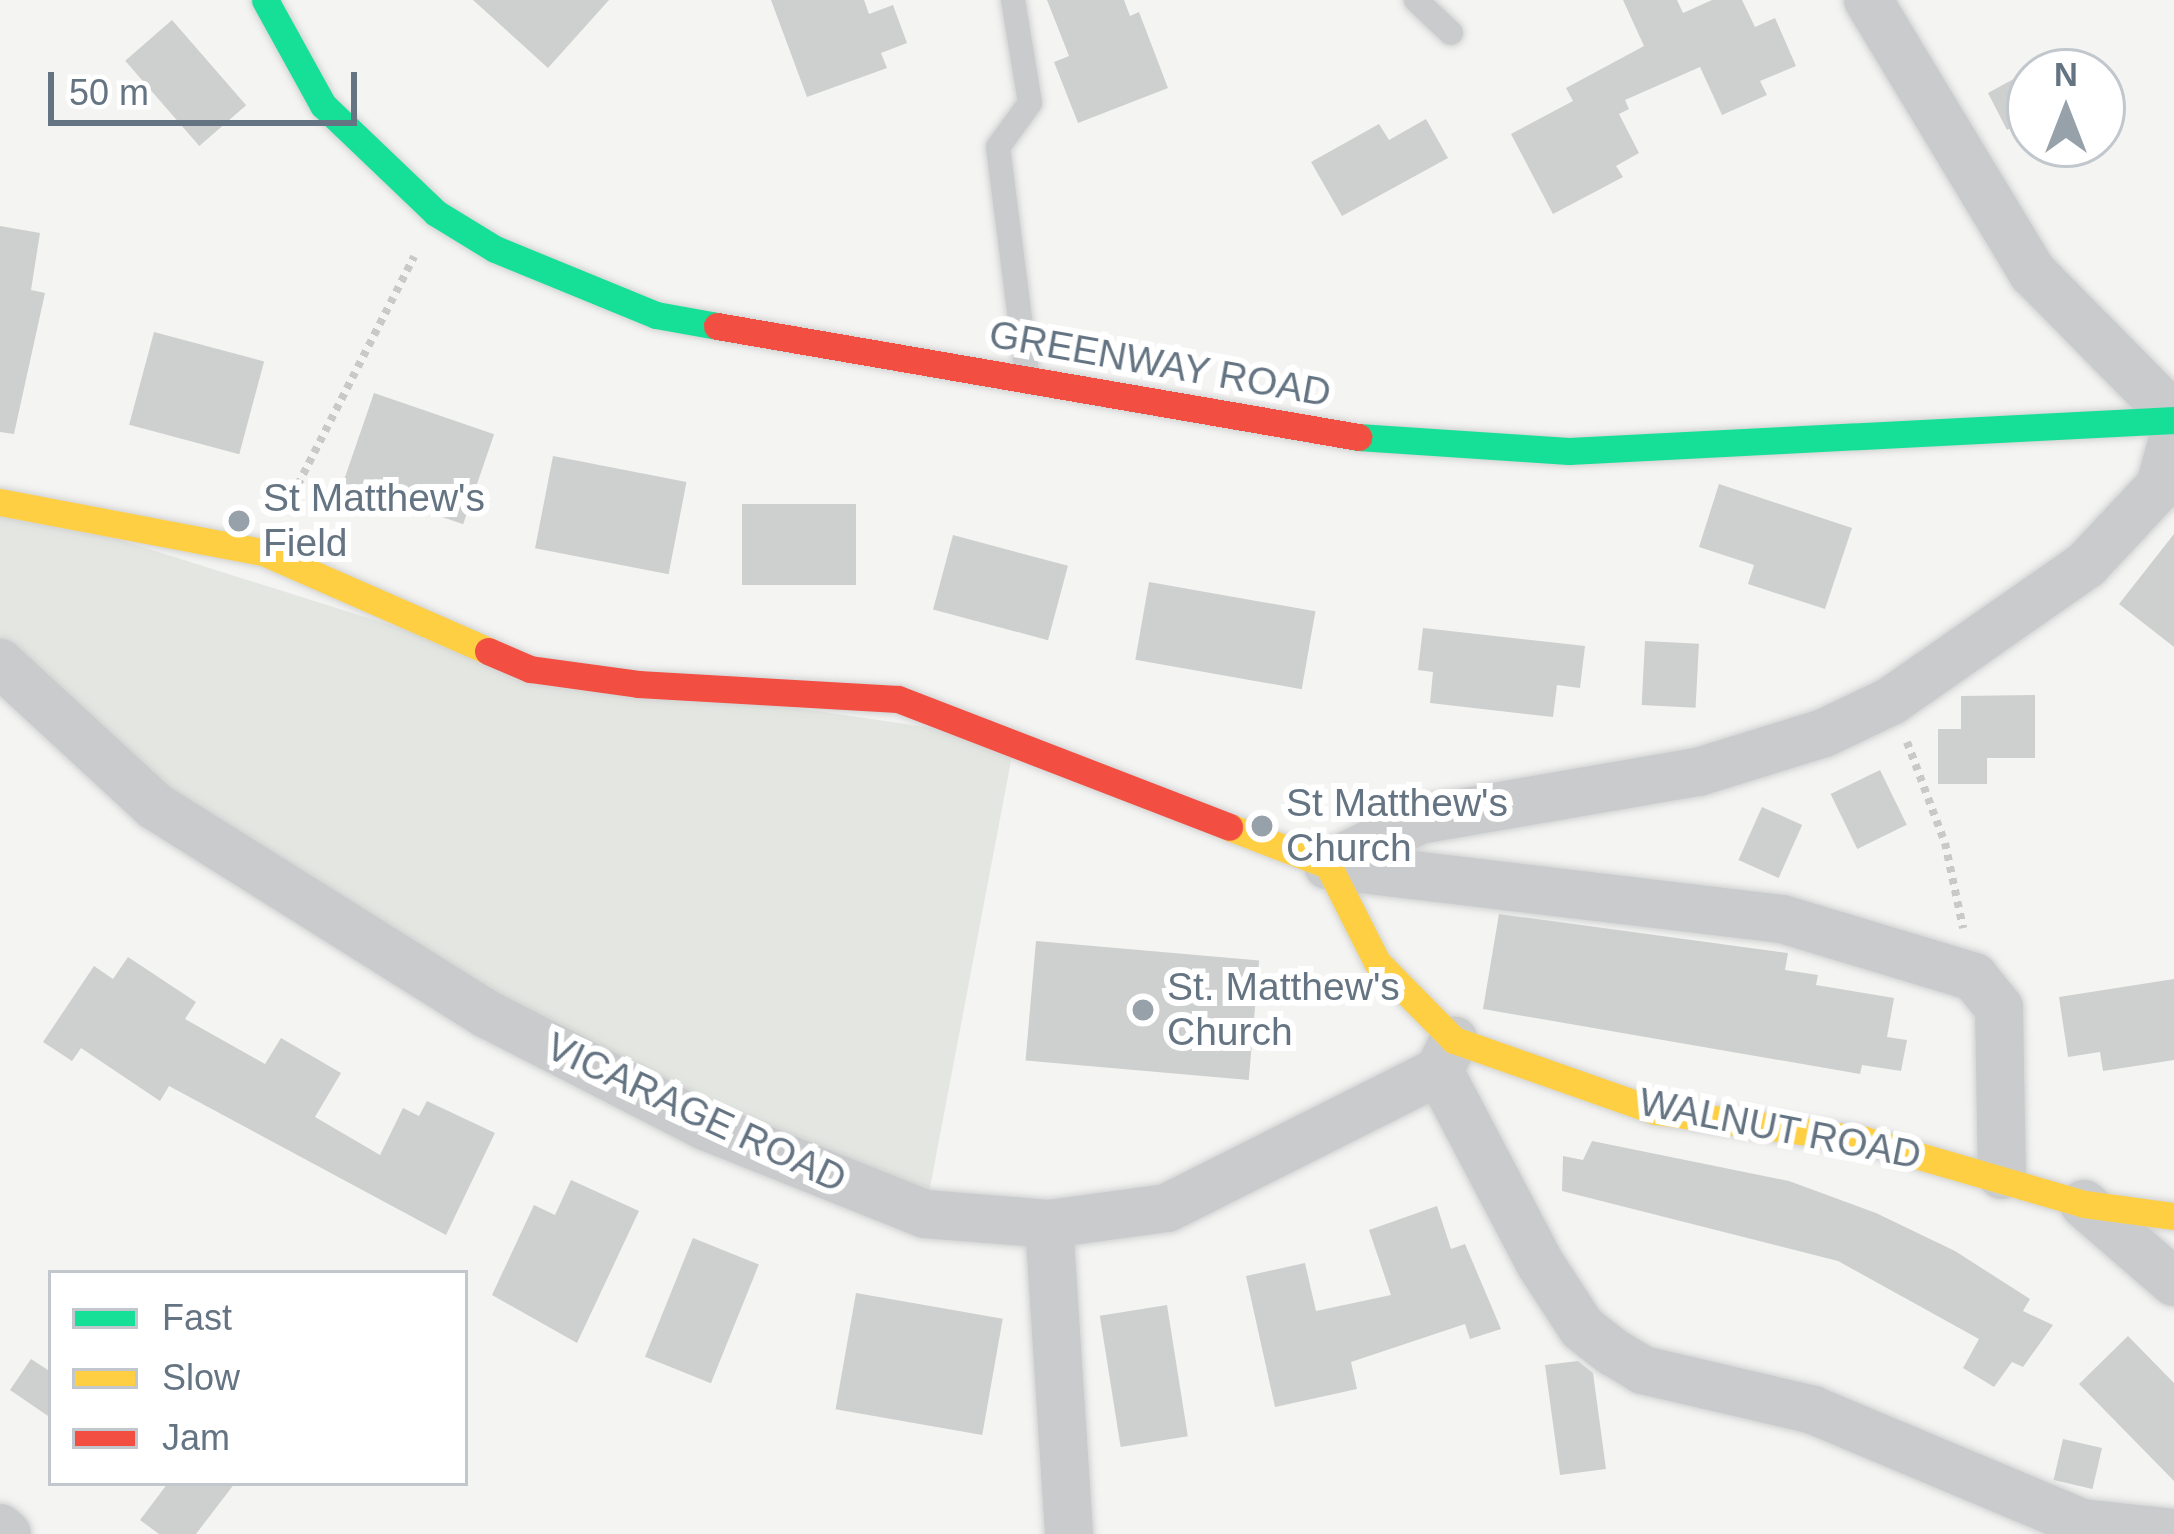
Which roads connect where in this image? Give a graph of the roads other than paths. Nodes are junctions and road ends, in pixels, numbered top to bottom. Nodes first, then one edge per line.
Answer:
1 (265, 0) edge
2 (1013, 0) edge
3 (1416, 0) edge
4 (1868, 0) edge
5 (1451, 34) dead end
6 (1029, 382) junction
7 (2174, 418) edge
8 (2174, 435) edge
9 (0, 502) edge
10 (0, 663) edge
11 (1328, 865) junction
12 (1446, 1056) junction
13 (2002, 1175) junction
14 (2084, 1204) junction
15 (2174, 1216) edge
16 (1048, 1224) junction
17 (2174, 1282) edge
18 (0, 1528) edge
19 (2174, 1533) edge
20 (7, 1534) edge
21 (1069, 1534) edge

1 - 6 street, GREENWAY ROAD
2 - 6 lane
3 - 5 lane
4 - 7 street
6 - 7 street, GREENWAY ROAD
8 - 11 street
9 - 11 street
10 - 16 street, VICARAGE ROAD
11 - 12 street, WALNUT ROAD
11 - 13 street
12 - 13 street, WALNUT ROAD
12 - 16 street, VICARAGE ROAD
12 - 19 street
13 - 14 street, WALNUT ROAD
14 - 15 street, WALNUT ROAD
14 - 17 street, WALNUT ROAD
16 - 21 street
18 - 20 street

